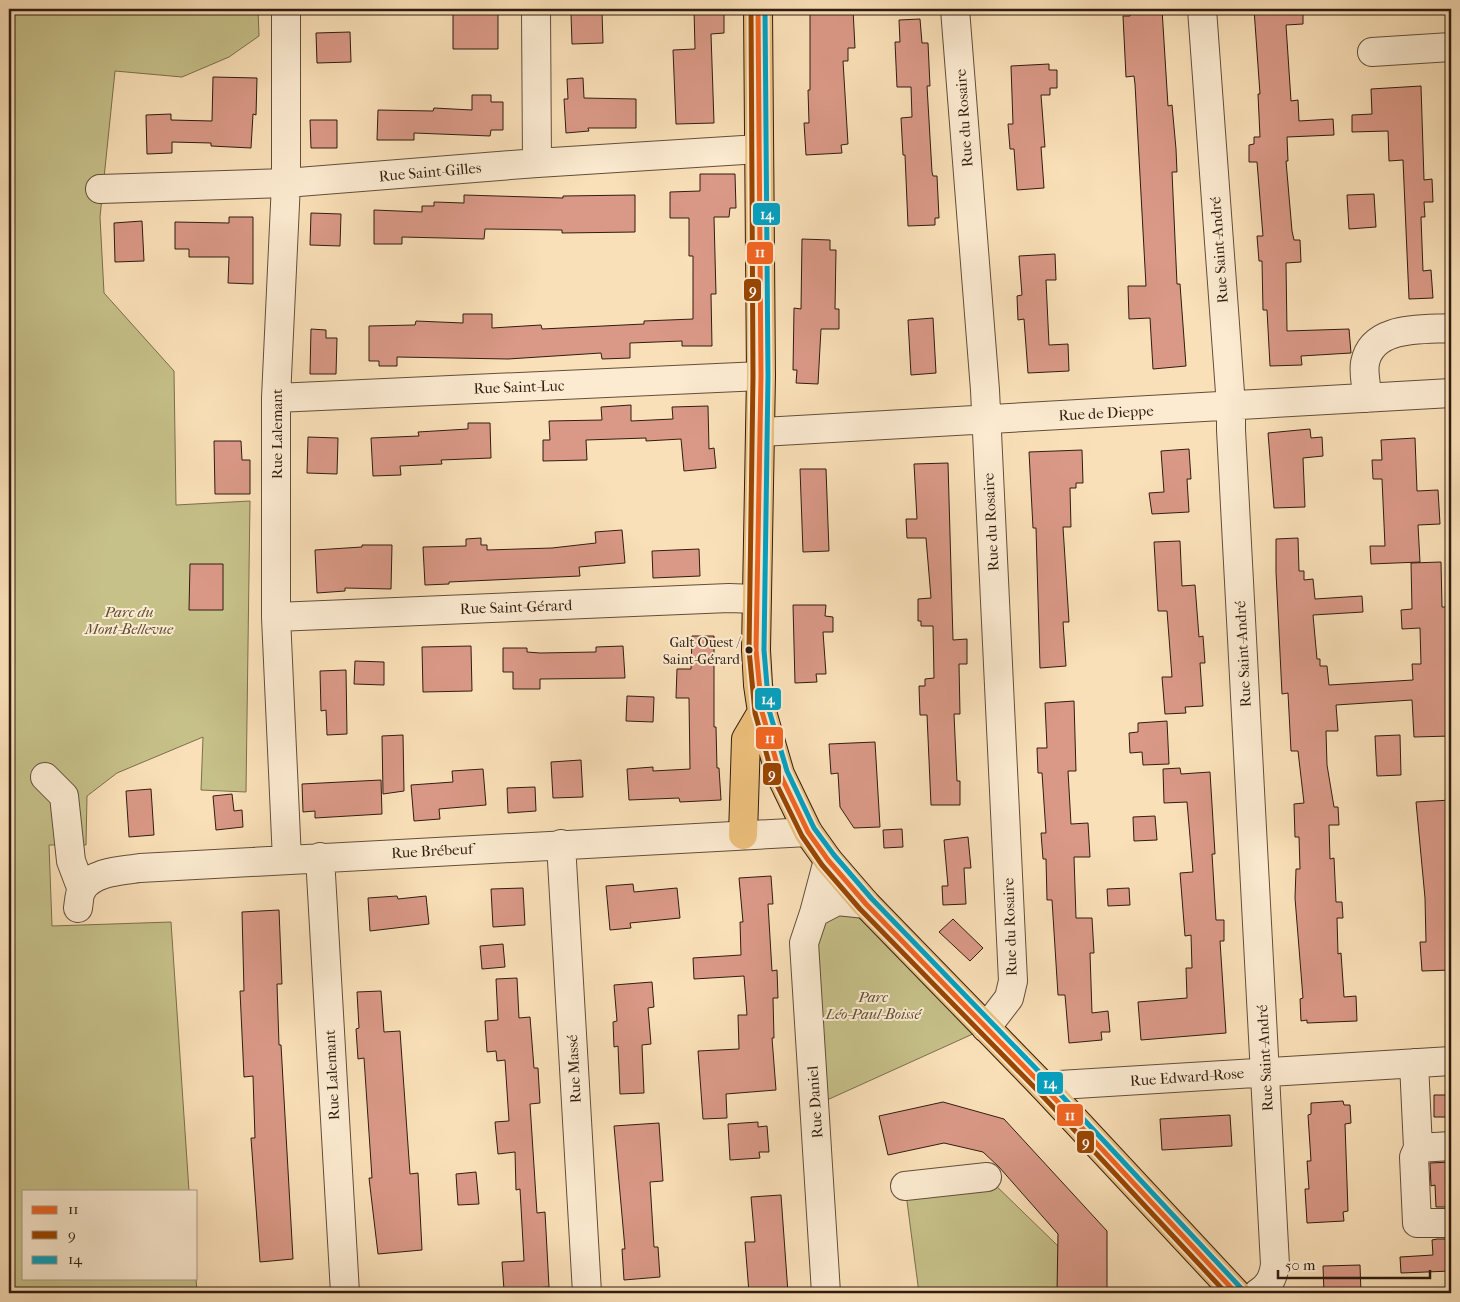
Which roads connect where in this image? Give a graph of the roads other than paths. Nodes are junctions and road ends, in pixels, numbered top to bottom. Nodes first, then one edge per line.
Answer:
1 (286, 9) edge
2 (536, 9) edge
3 (758, 9) edge
4 (955, 9) edge
5 (1202, 9) edge
6 (1451, 47) edge
7 (1372, 52) dead end
8 (759, 149) junction
9 (537, 163) junction
10 (286, 183) junction
11 (100, 188) dead end
12 (1451, 328) edge
13 (762, 376) junction
14 (1451, 393) edge
15 (276, 398) junction
16 (1367, 398) junction
17 (1231, 406) junction
18 (986, 420) junction
19 (761, 432) junction
20 (756, 598) junction
21 (276, 617) junction
22 (762, 712) junction
23 (45, 777) dead end
24 (808, 832) junction
25 (743, 835) junction
26 (561, 844) junction
27 (320, 857) junction
28 (287, 860) junction
29 (828, 860) junction
30 (866, 904) junction
31 (814, 913) junction
32 (986, 1028) junction
33 (1451, 1061) edge
34 (1414, 1063) junction
35 (1266, 1072) junction
36 (1043, 1086) junction
37 (1451, 1146) edge
38 (1418, 1148) junction
39 (987, 1177) dead end
40 (905, 1186) dead end
41 (1451, 1223) edge
42 (344, 1293) edge
43 (587, 1293) edge
44 (826, 1293) edge
45 (1236, 1293) edge
46 (1258, 1293) edge

1 - 10 street, Rue Lalemant
2 - 9 street
3 - 8 main road
4 - 18 street, Rue du Rosaire
5 - 17 street, Rue Saint-André
6 - 7 street
8 - 9 street, Rue Saint-Gilles
8 - 13 main road
9 - 10 street, Rue Saint-Gilles
10 - 11 street, Rue Saint-Gilles
10 - 15 street, Rue Lalemant
12 - 16 street
13 - 15 street, Rue Saint-Luc
13 - 19 main road
14 - 16 street, Rue de Dieppe
15 - 21 street, Rue Lalemant
16 - 17 street, Rue de Dieppe
17 - 18 street, Rue de Dieppe
17 - 35 street, Rue Saint-André
18 - 19 street, Rue de Dieppe
18 - 32 street, Rue du Rosaire
19 - 20 main road
20 - 21 street, Rue Saint-Gérard
20 - 22 main road
21 - 28 street, Rue Lalemant
22 - 24 main road
22 - 25 main road
23 - 28 street, Rue Brébeuf
24 - 25 street, Rue Brébeuf
24 - 29 main road
25 - 26 street, Rue Brébeuf
26 - 27 street, Rue Brébeuf
26 - 43 street, Rue Massé
27 - 28 street, Rue Brébeuf
27 - 42 street, Rue Lalemant
29 - 30 main road
29 - 31 street, Rue Daniel
30 - 31 street
30 - 32 main road
31 - 44 street, Rue Daniel
32 - 36 main road
33 - 34 street, Rue Edward-Rose
34 - 35 street, Rue Edward-Rose
34 - 38 street
35 - 36 street, Rue Edward-Rose
35 - 46 street, Rue Saint-André
36 - 45 main road
37 - 38 street
38 - 41 street
39 - 40 street

